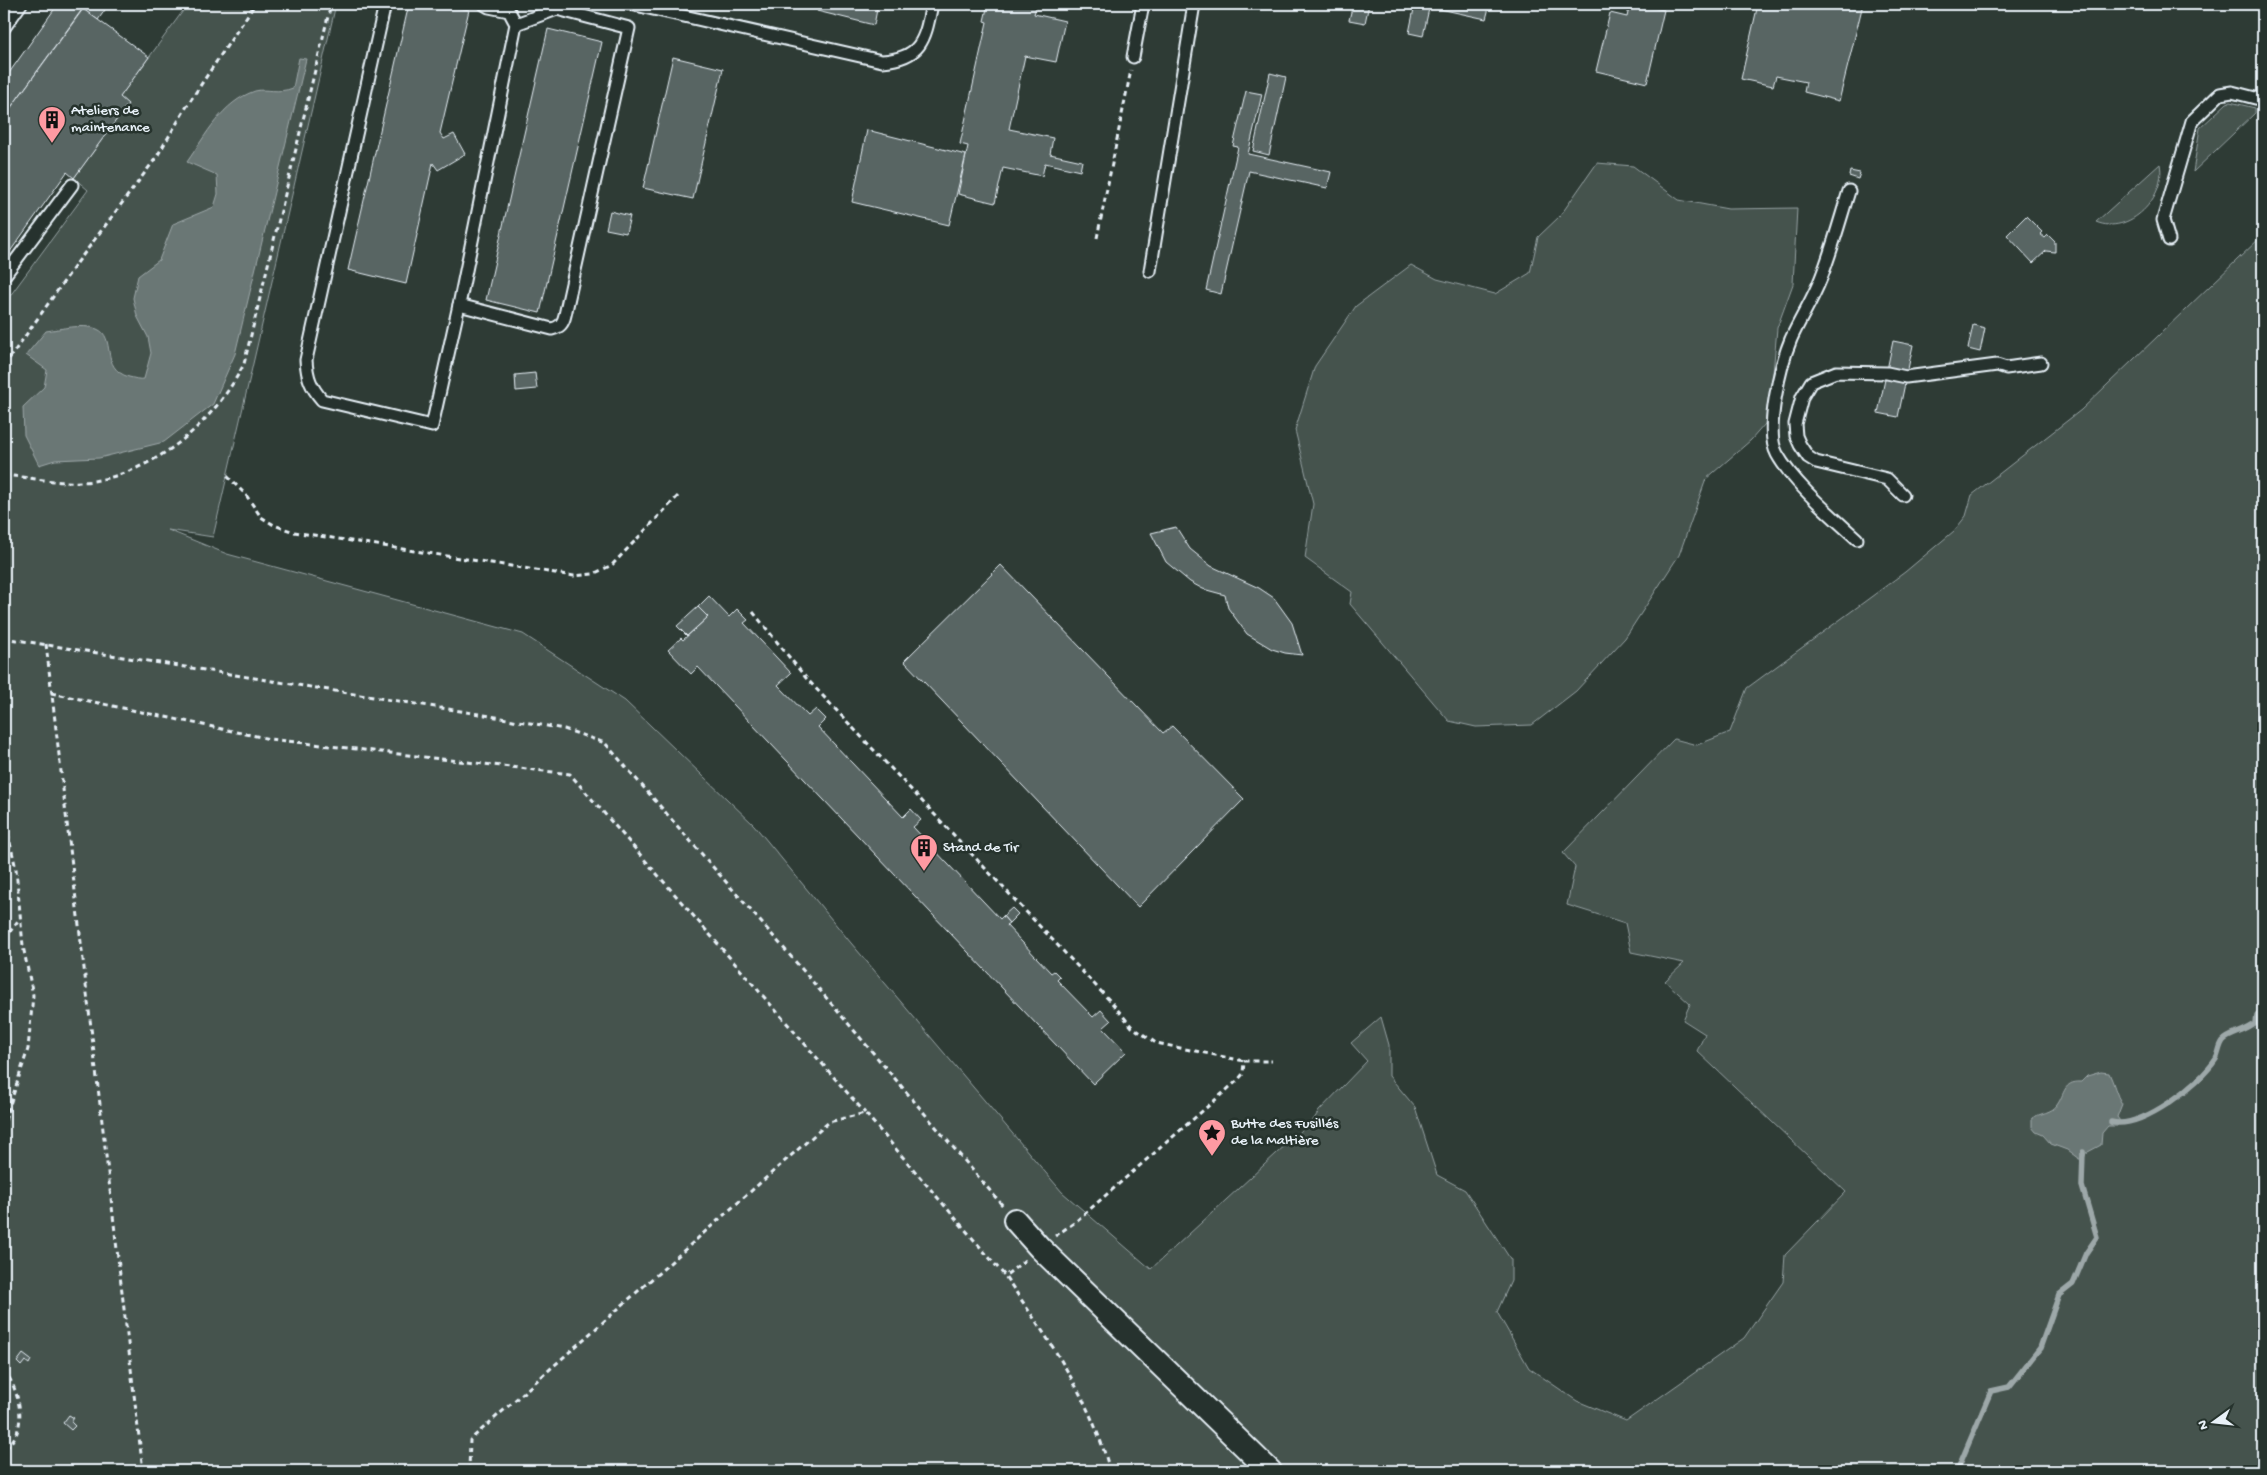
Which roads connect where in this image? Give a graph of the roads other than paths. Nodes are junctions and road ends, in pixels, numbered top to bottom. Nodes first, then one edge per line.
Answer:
1 (21, 4) edge
2 (385, 4) edge
3 (484, 4) edge
4 (932, 4) edge
5 (1143, 4) edge
6 (1194, 4) edge
7 (638, 5) edge
8 (509, 8) edge
9 (516, 24) junction
10 (4, 28) edge
11 (1133, 57) road end
12 (2263, 100) edge
13 (72, 185) dead end
14 (1849, 191) dead end
15 (2169, 240) dead end
16 (1150, 271) dead end
17 (4, 276) edge
18 (459, 305) junction
19 (2041, 363) dead end
20 (1903, 495) dead end
21 (1857, 539) dead end
22 (1015, 1220) road end
23 (1270, 1471) edge

1 - 10 lane
2 - 18 lane
3 - 8 lane
4 - 7 lane
5 - 11 lane
6 - 16 lane
8 - 9 lane
9 - 18 lane
9 - 18 lane
12 - 15 lane
13 - 17 lane
14 - 21 lane
19 - 20 lane
22 - 23 street

